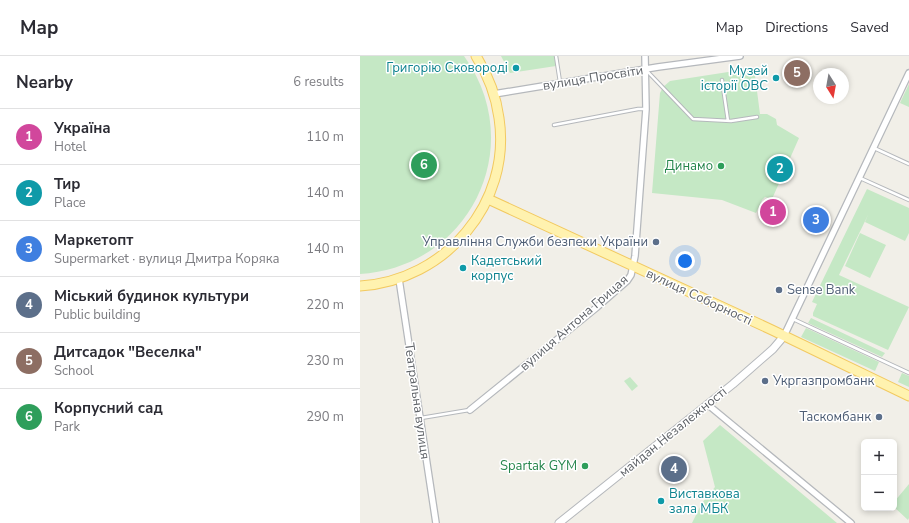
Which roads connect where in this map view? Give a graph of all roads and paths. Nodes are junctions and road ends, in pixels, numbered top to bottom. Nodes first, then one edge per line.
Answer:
1 (476, 56) edge
2 (556, 56) edge
3 (645, 56) edge
4 (737, 56) edge
5 (646, 70) junction
6 (909, 73) edge
7 (722, 80) dead end
8 (560, 83) junction
9 (494, 94) junction
10 (646, 109) junction
11 (758, 117) dead end
12 (728, 121) junction
13 (554, 125) dead end
14 (874, 148) junction
15 (909, 164) edge
16 (860, 177) junction
17 (488, 199) junction
18 (909, 200) edge
19 (633, 266) junction
20 (399, 279) junction
21 (360, 286) edge
22 (792, 319) junction
23 (784, 336) junction
24 (909, 373) edge
25 (909, 396) edge
26 (707, 404) junction
27 (470, 410) joint
28 (420, 418) junction
29 (436, 523) edge
30 (559, 523) edge
31 (851, 523) edge

1 - 9 main road
2 - 8 lane
3 - 5 street, вулиця Антона Грицая
4 - 5 street, вулиця Просвіти
5 - 8 street, вулиця Просвіти
5 - 10 street, вулиця Антона Грицая
5 - 12 lane
6 - 14 street
7 - 12 lane
8 - 9 street, вулиця Просвіти
9 - 17 main road
10 - 13 lane
10 - 19 street, вулиця Антона Грицая
11 - 12 lane
14 - 15 lane
14 - 16 street
16 - 18 lane
16 - 22 street
17 - 19 main road, вулиця Соборності
17 - 20 main road
19 - 23 main road, вулиця Соборності
19 - 27 street, вулиця Антона Грицая
20 - 21 main road
20 - 28 street, Театральна вулиця
22 - 23 street
22 - 24 lane
23 - 25 main road, вулиця Соборності
23 - 26 street, майдан Незалежності
26 - 30 street, майдан Незалежності
26 - 31 street
27 - 28 lane
28 - 29 street, Театральна вулиця

